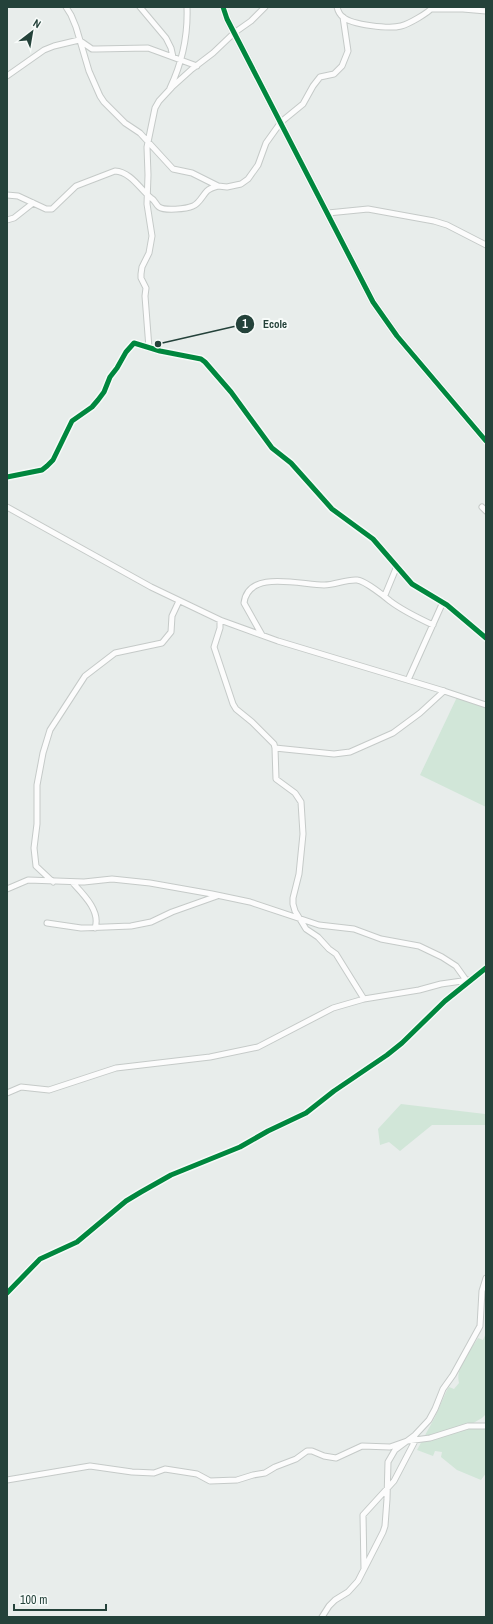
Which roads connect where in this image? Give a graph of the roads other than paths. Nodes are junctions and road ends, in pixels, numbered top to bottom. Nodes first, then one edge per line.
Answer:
1 (66, 7) edge
2 (140, 7) edge
3 (186, 7) edge
4 (223, 7) edge
5 (265, 7) edge
6 (337, 7) edge
7 (432, 8) edge
8 (486, 11) edge
9 (343, 17) junction
10 (234, 33) junction
11 (80, 40) junction
12 (172, 57) junction
13 (181, 60) junction
14 (197, 66) junction
15 (7, 76) edge
16 (169, 90) junction
17 (281, 122) junction
18 (148, 142) junction
19 (218, 186) junction
20 (7, 195) edge
21 (148, 196) junction
22 (33, 203) junction
23 (328, 214) junction
24 (7, 220) edge
25 (486, 245) edge
26 (149, 348) junction
27 (486, 441) edge
28 (7, 477) edge
29 (7, 507) edge
30 (397, 566) junction
31 (385, 595) junction
32 (179, 601) junction
33 (443, 602) junction
34 (220, 620) junction
35 (432, 625) junction
36 (262, 635) junction
37 (486, 638) edge
38 (408, 680) junction
39 (444, 691) junction
40 (486, 705) edge
41 (276, 748) junction
42 (53, 882) junction
43 (72, 882) junction
44 (7, 889) edge
45 (218, 895) junction
46 (300, 919) junction
47 (47, 923) dead end
48 (95, 928) junction
49 (486, 968) edge
50 (468, 980) junction
51 (364, 1000) junction
52 (7, 1093) edge
53 (486, 1278) edge
54 (7, 1293) edge
55 (429, 1420) junction
56 (486, 1426) edge
57 (407, 1441) junction
58 (415, 1441) junction
59 (7, 1480) edge
60 (388, 1488) junction
61 (364, 1570) junction
62 (322, 1617) edge

1 - 11 street
2 - 12 street
3 - 13 street
4 - 10 street
5 - 10 street
6 - 9 street
7 - 8 street
7 - 9 street
9 - 17 street
10 - 14 street
10 - 17 street
11 - 12 street
11 - 15 street
11 - 18 street
12 - 13 street
13 - 14 street
13 - 16 street
14 - 16 street
16 - 18 street
17 - 19 street
17 - 23 street
18 - 19 street
18 - 21 street
19 - 21 street
20 - 22 street
21 - 22 street
21 - 26 street
22 - 24 street
23 - 25 street
23 - 27 street
26 - 28 street
26 - 30 street
29 - 32 street
30 - 31 street
30 - 33 street
31 - 35 street
31 - 36 street
32 - 34 street
32 - 42 street
33 - 35 street
33 - 37 street
34 - 36 street
34 - 41 street
35 - 38 street
36 - 38 street
38 - 39 street
39 - 40 street
39 - 41 street
41 - 46 street
42 - 43 street
42 - 44 street
43 - 45 street
43 - 48 street
45 - 46 street
45 - 48 street
46 - 50 street
46 - 51 street
47 - 48 street
49 - 50 street
50 - 51 street
50 - 54 street
51 - 52 street
53 - 55 street
55 - 57 street
55 - 58 street
56 - 58 street
57 - 58 street
57 - 59 street
57 - 60 street
58 - 60 street
60 - 61 street
60 - 61 street
61 - 62 street

